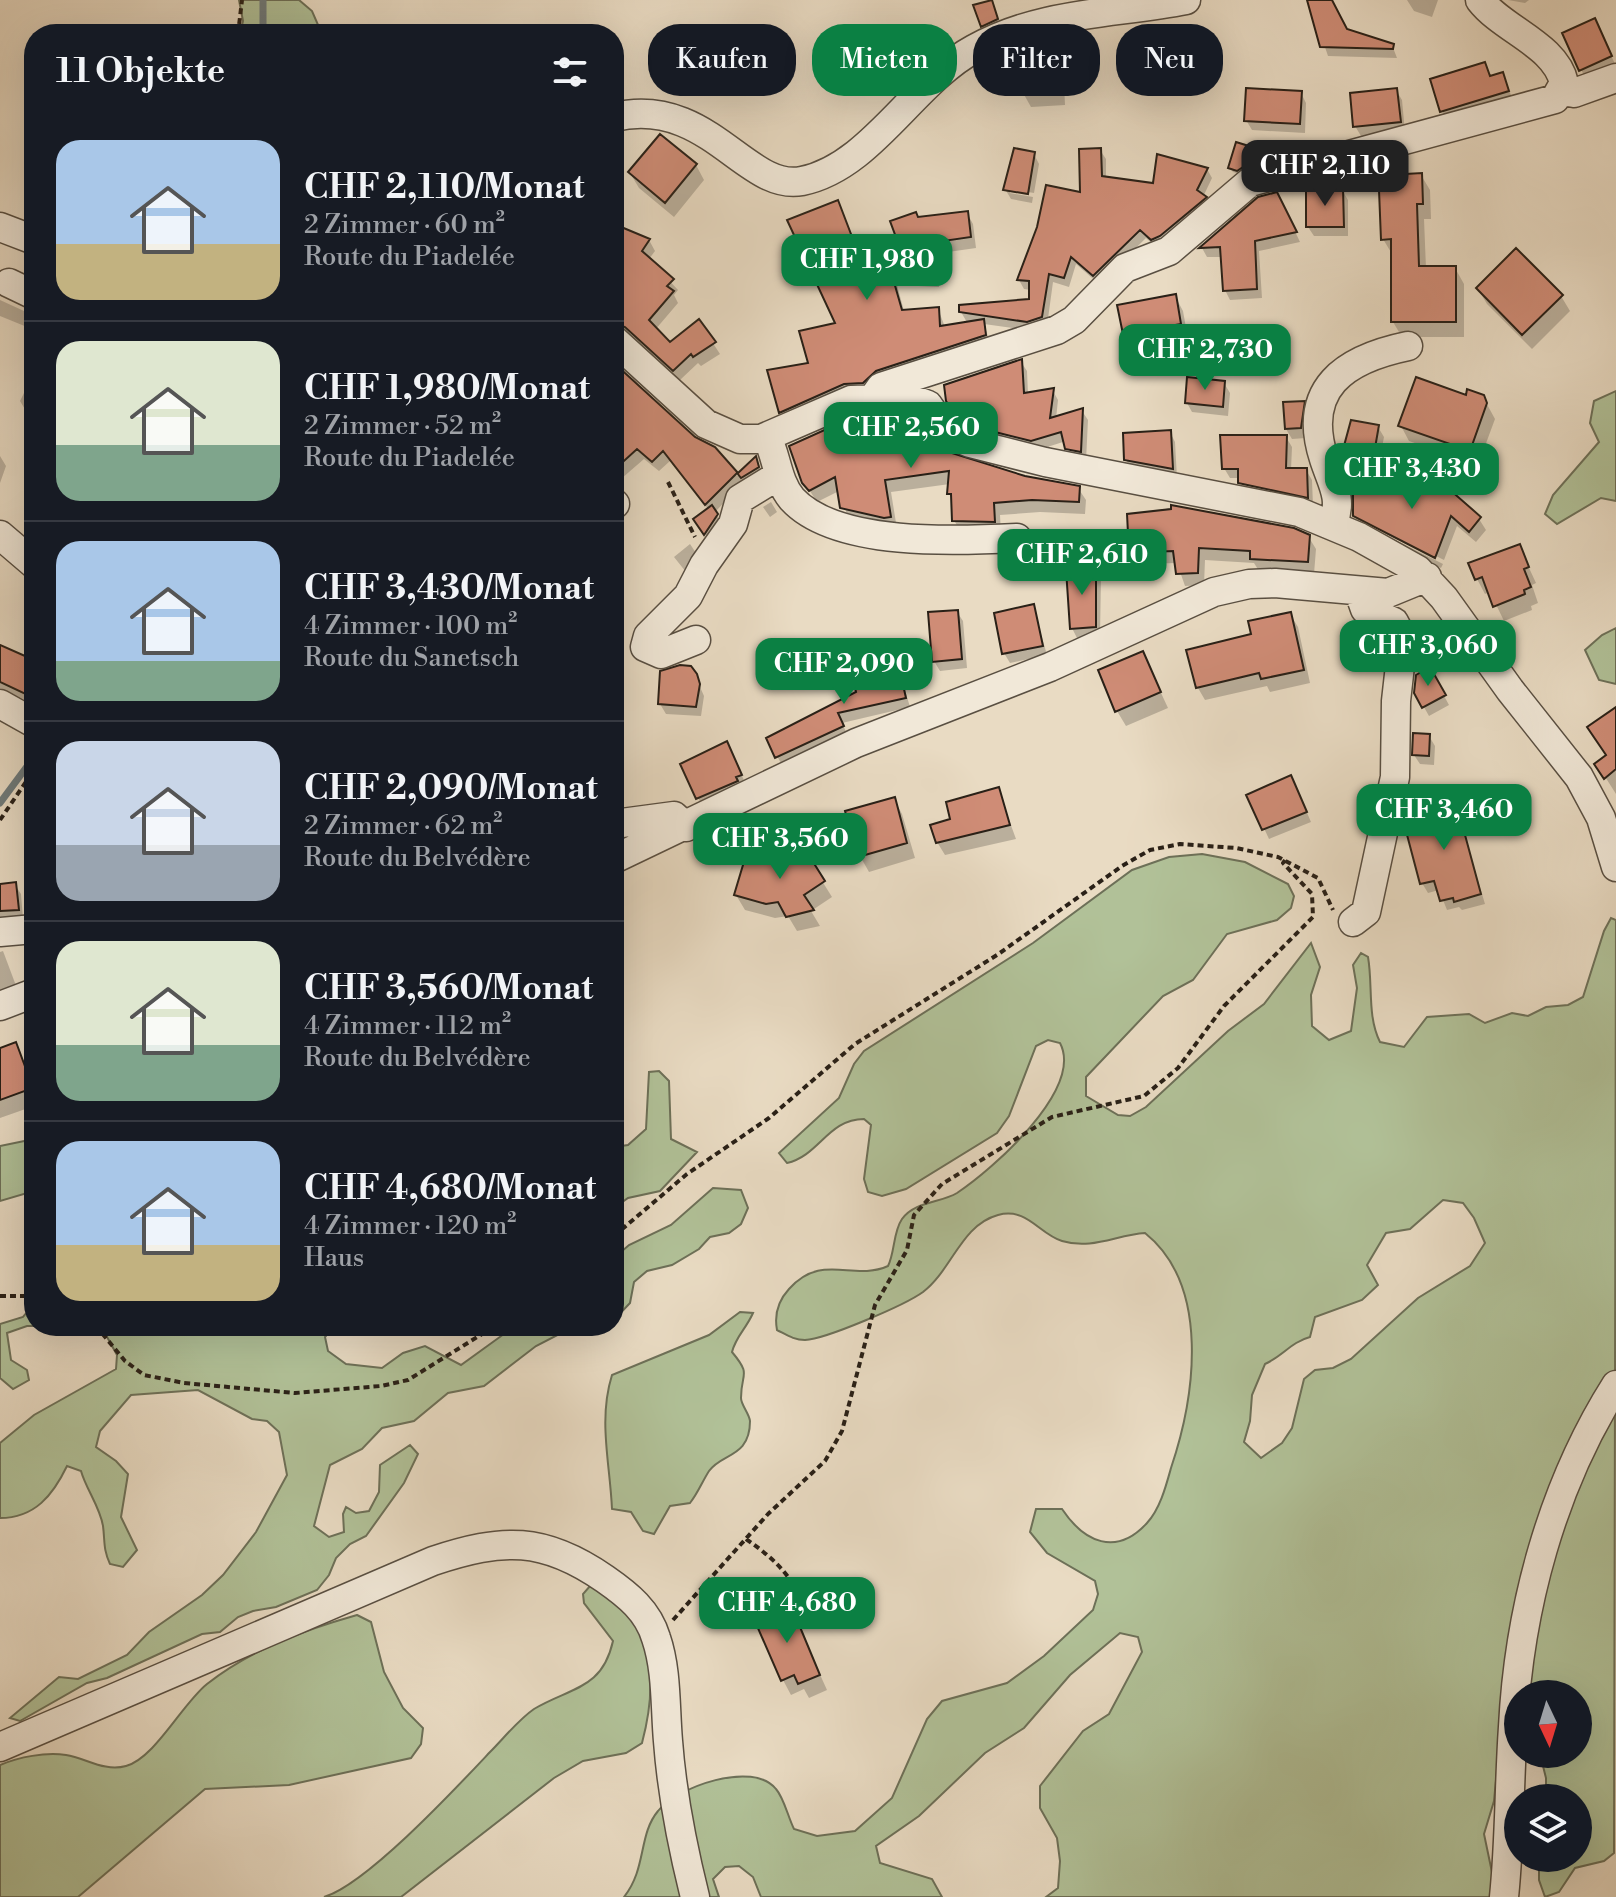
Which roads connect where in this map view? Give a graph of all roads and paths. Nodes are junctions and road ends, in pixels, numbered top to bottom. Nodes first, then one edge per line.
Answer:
1 (242, 0) edge
2 (1186, 0) edge
3 (1480, 0) edge
4 (239, 24) edge
5 (1616, 78) edge
6 (1561, 91) junction
7 (624, 116) edge
8 (0, 227) edge
9 (24, 236) edge
10 (1408, 346) dead end
11 (624, 349) edge
12 (873, 397) junction
13 (767, 437) junction
14 (779, 475) junction
15 (668, 482) dead end
16 (1333, 524) junction
17 (0, 535) edge
18 (1017, 538) dead end
19 (24, 555) edge
20 (711, 555) junction
21 (1427, 577) junction
22 (1359, 592) junction
23 (696, 640) dead end
24 (0, 704) edge
25 (24, 717) edge
26 (24, 785) edge
27 (0, 820) edge
28 (624, 822) edge
29 (686, 827) junction
30 (624, 855) edge
31 (1285, 860) junction
32 (1616, 867) edge
33 (1353, 922) joint
34 (24, 930) edge
35 (0, 932) edge
36 (24, 997) edge
37 (0, 1006) edge
38 (624, 1228) edge
39 (0, 1296) edge
40 (24, 1296) edge
41 (104, 1336) edge
42 (479, 1336) edge
43 (1616, 1385) edge
44 (746, 1539) junction
45 (808, 1618) dead end
46 (655, 1633) junction
47 (0, 1747) edge
48 (695, 1897) edge
49 (1504, 1897) edge

1 - 4 path
2 - 7 street
3 - 6 street
5 - 6 street
6 - 12 street
8 - 9 street
10 - 16 street
11 - 13 street
12 - 13 street
12 - 16 street
13 - 14 street
14 - 18 street
14 - 20 street
15 - 20 path
16 - 21 street
17 - 19 street
20 - 23 street
21 - 22 street
21 - 32 street
22 - 29 street
22 - 33 street
24 - 25 street
26 - 27 path
28 - 29 street
29 - 30 street
31 - 33 path
31 - 38 path
31 - 44 path
34 - 35 street
36 - 37 street
39 - 40 path
41 - 42 path
43 - 49 street
44 - 45 path
44 - 46 path
46 - 47 street
46 - 48 street

